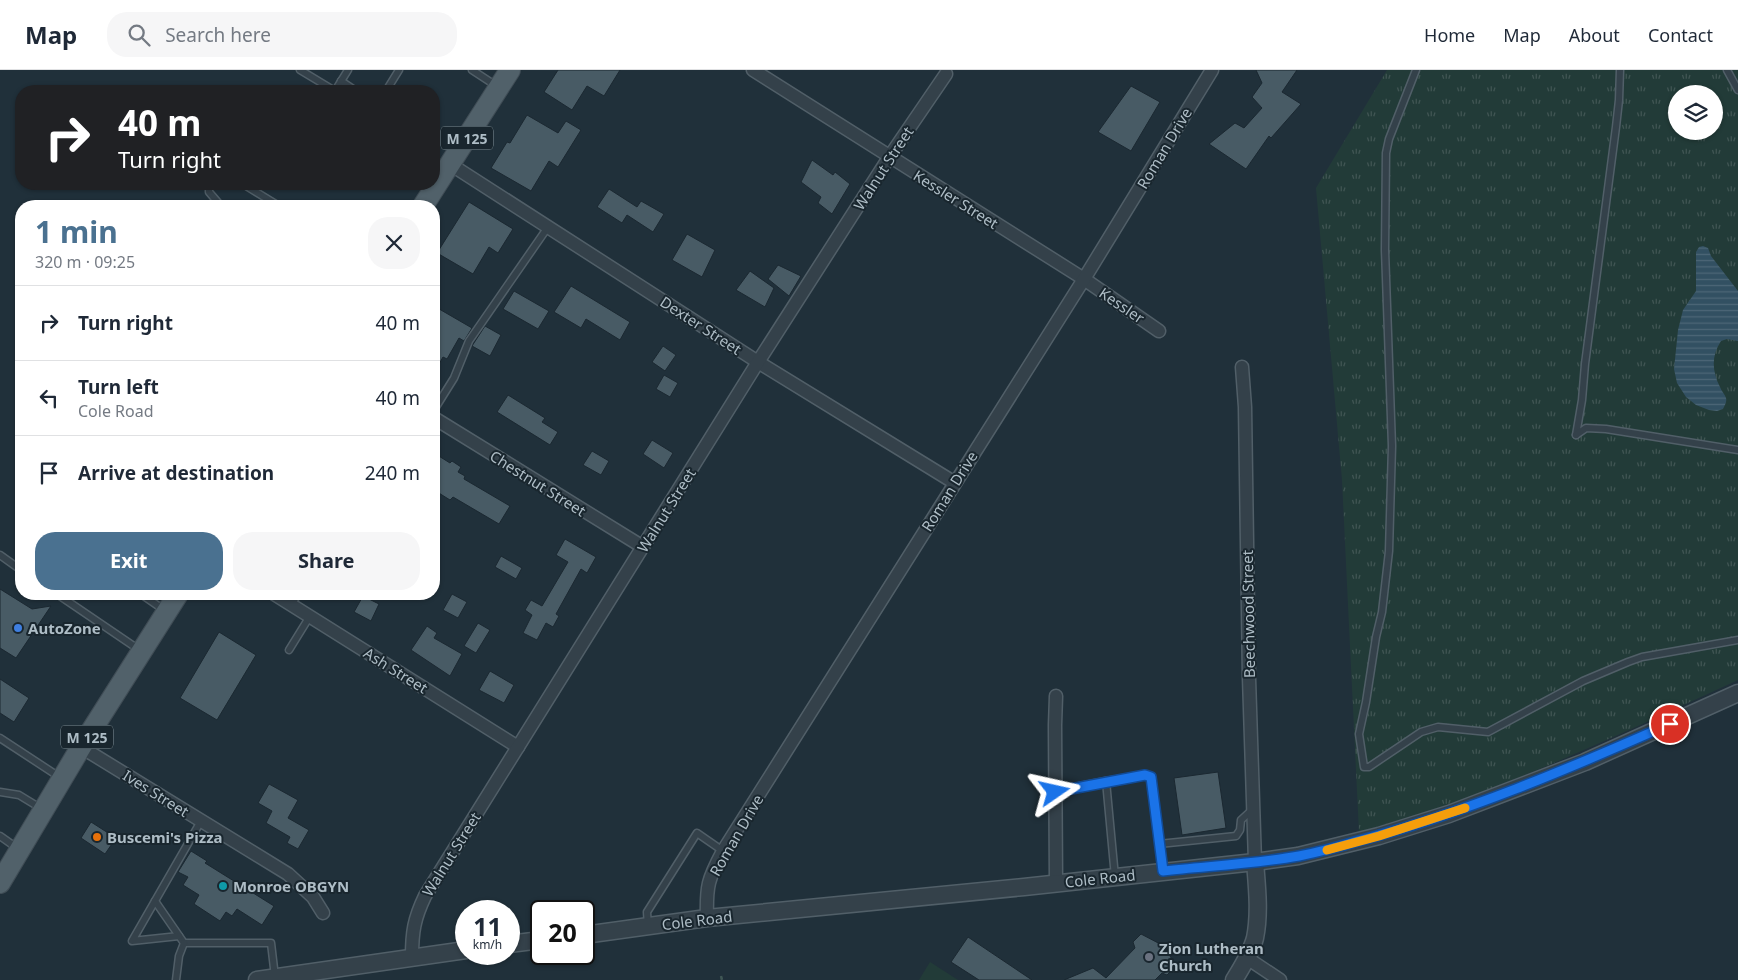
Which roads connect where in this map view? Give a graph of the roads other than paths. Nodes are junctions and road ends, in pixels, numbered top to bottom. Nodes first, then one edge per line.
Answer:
1 (300, 70) edge
2 (348, 70) edge
3 (399, 70) edge
4 (472, 70) edge
5 (510, 70) edge
6 (753, 70) edge
7 (1212, 70) edge
8 (1416, 70) edge
9 (1620, 70) edge
10 (1727, 70) edge
11 (946, 74) dead end
12 (341, 81) junction
13 (325, 85) edge
14 (339, 85) edge
15 (347, 85) edge
16 (390, 85) edge
17 (499, 87) junction
18 (1738, 90) edge
19 (890, 156) junction
20 (450, 164) junction
21 (440, 180) edge
22 (209, 190) edge
23 (253, 190) edge
24 (216, 200) edge
25 (269, 200) edge
26 (548, 227) junction
27 (1084, 279) junction
28 (1160, 331) dead end
29 (758, 362) junction
30 (1242, 366) dead end
31 (440, 400) edge
32 (440, 422) edge
33 (1738, 450) edge
34 (954, 483) junction
35 (643, 547) junction
36 (0, 555) edge
37 (15, 566) edge
38 (66, 600) edge
39 (150, 600) edge
40 (174, 600) edge
41 (296, 600) edge
42 (167, 612) junction
43 (310, 616) junction
44 (1738, 640) edge
45 (289, 650) dead end
46 (142, 652) junction
47 (1738, 693) edge
48 (1056, 696) dead end
49 (0, 738) edge
50 (81, 747) junction
51 (518, 747) junction
52 (62, 778) junction
53 (1106, 781) junction
54 (0, 792) edge
55 (1055, 792) junction
56 (1253, 809) junction
57 (43, 810) junction
58 (200, 821) junction
59 (0, 836) edge
60 (1159, 844) junction
61 (19, 849) junction
62 (723, 851) junction
63 (1255, 862) junction
64 (1163, 871) junction
65 (2, 875) edge
66 (1115, 877) junction
67 (1056, 883) junction
68 (154, 901) junction
69 (323, 913) dead end
70 (707, 918) junction
71 (648, 926) junction
72 (595, 933) edge
73 (179, 936) junction
74 (184, 943) junction
75 (455, 951) edge
76 (412, 957) junction
77 (1247, 958) junction
78 (275, 977) junction
79 (176, 980) edge
80 (257, 980) edge
81 (1234, 980) edge
82 (1280, 980) edge

1 - 13 lane
2 - 12 lane
3 - 16 lane
4 - 17 lane
5 - 17 main road, M 125
6 - 19 street, Kessler Street
7 - 27 street, Roman Drive
8 - 44 lane
9 - 33 lane
10 - 18 lane
11 - 19 street, Walnut Street
12 - 14 lane
12 - 15 lane
17 - 20 main road, M 125
19 - 27 street, Kessler Street
19 - 29 street, Walnut Street
20 - 21 main road, M 125
20 - 26 street, Dexter Street
22 - 24 lane
23 - 25 lane
26 - 29 street, Dexter Street
26 - 31 lane
27 - 28 street, Kessler
27 - 34 street, Roman Drive
29 - 34 street, Dexter Street
29 - 35 street, Walnut Street
30 - 56 street, Beechwood Street
32 - 35 street, Chestnut Street
34 - 62 street, Roman Drive
35 - 51 street, Walnut Street
36 - 37 lane
38 - 46 lane
39 - 42 lane
40 - 42 main road, M 125
41 - 43 street, Ash Street
42 - 46 main road, M 125
43 - 45 lane
43 - 51 street, Ash Street
46 - 50 main road, M 125
47 - 63 street, Cole Road
48 - 55 street
49 - 52 lane
50 - 52 main road, M 125
50 - 58 street, Ives Street
51 - 76 street, Walnut Street
52 - 57 main road, M 125
53 - 55 lane
53 - 60 lane
53 - 66 lane
54 - 57 lane
55 - 67 street
56 - 60 lane
56 - 63 street, Beechwood Street
57 - 61 main road, M 125
58 - 68 lane
58 - 69 street, Ives Street
59 - 61 lane
60 - 64 lane
61 - 65 main road, M 125
62 - 70 street, Roman Drive
62 - 71 lane
63 - 64 street, Cole Road
63 - 77 street
64 - 66 street, Cole Road
66 - 67 street, Cole Road
67 - 70 street, Cole Road
68 - 73 lane
68 - 73 lane
70 - 71 street, Cole Road
71 - 72 street, Cole Road
73 - 74 lane
74 - 78 lane
74 - 79 lane
75 - 76 street
76 - 78 street
77 - 81 street
77 - 82 street
78 - 80 street

